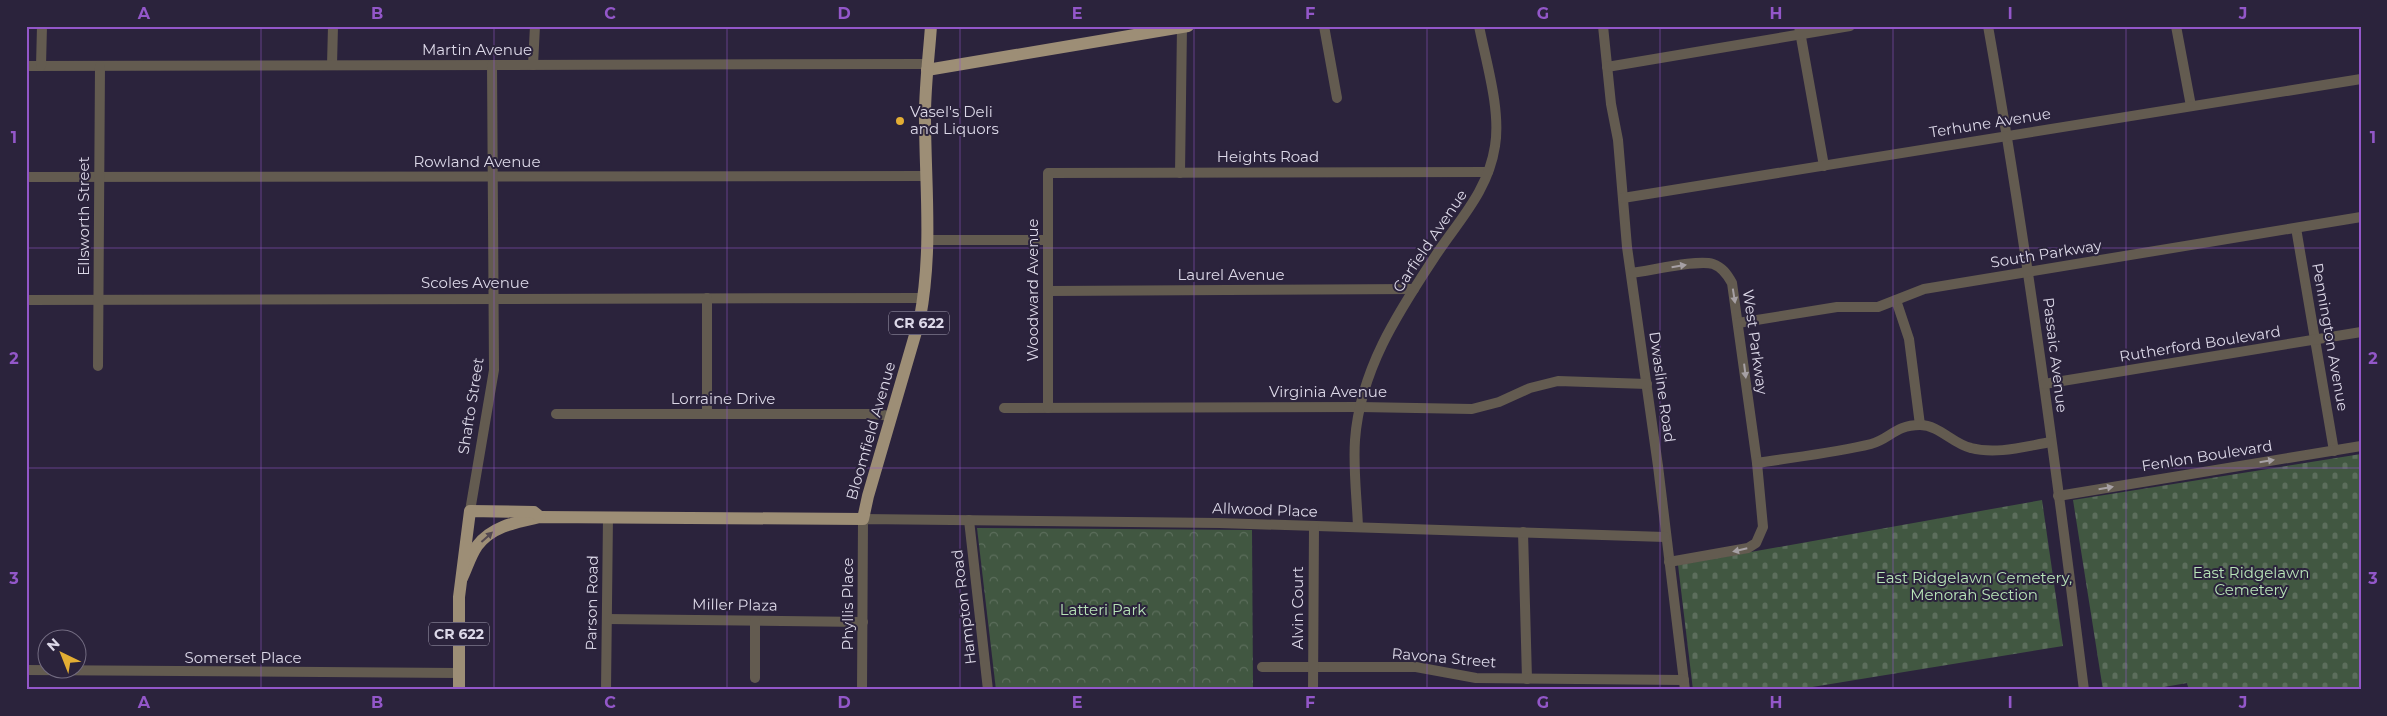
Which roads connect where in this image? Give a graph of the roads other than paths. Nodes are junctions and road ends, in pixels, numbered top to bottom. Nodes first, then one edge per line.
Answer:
1 (42, 26) edge
2 (332, 26) edge
3 (535, 26) edge
4 (931, 26) edge
5 (1324, 26) edge
6 (1479, 26) edge
7 (1603, 26) edge
8 (1850, 26) edge
9 (1988, 26) edge
10 (2176, 26) edge
11 (1184, 27) edge
12 (1800, 30) edge
13 (332, 65) junction
14 (533, 65) junction
15 (26, 66) edge
16 (41, 66) junction
17 (100, 66) junction
18 (492, 66) junction
19 (928, 67) junction
20 (1607, 67) junction
21 (2361, 79) edge
22 (1337, 98) dead end
23 (2191, 106) junction
24 (2007, 136) junction
25 (1824, 166) junction
26 (1488, 172) junction
27 (1048, 173) joint
28 (1180, 173) junction
29 (927, 176) junction
30 (26, 177) edge
31 (99, 177) junction
32 (493, 177) junction
33 (1623, 198) junction
34 (2361, 217) edge
35 (2296, 228) junction
36 (928, 240) junction
37 (1048, 240) junction
38 (2029, 272) junction
39 (1632, 274) junction
40 (1414, 288) junction
41 (1048, 291) junction
42 (494, 298) junction
43 (707, 298) junction
44 (924, 298) junction
45 (26, 300) edge
46 (99, 300) junction
47 (1896, 300) junction
48 (1738, 323) junction
49 (2361, 332) edge
50 (2315, 340) junction
51 (98, 366) dead end
52 (1646, 384) junction
53 (2044, 384) junction
54 (1360, 407) junction
55 (1004, 408) dead end
56 (1048, 408) junction
57 (707, 413) junction
58 (556, 414) dead end
59 (891, 416) junction
60 (1920, 425) junction
61 (2051, 442) junction
62 (2361, 446) edge
63 (2334, 451) junction
64 (1757, 463) junction
65 (2058, 496) junction
66 (470, 511) junction
67 (608, 517) junction
68 (540, 518) junction
69 (863, 519) junction
70 (969, 520) junction
71 (1314, 526) junction
72 (1358, 528) junction
73 (1523, 532) junction
74 (1665, 537) junction
75 (1669, 562) junction
76 (462, 578) junction
77 (607, 619) junction
78 (755, 621) junction
79 (863, 622) junction
80 (1313, 666) junction
81 (1262, 667) dead end
82 (26, 670) edge
83 (459, 673) junction
84 (755, 678) dead end
85 (1527, 678) junction
86 (1684, 685) edge
87 (459, 690) edge
88 (606, 690) edge
89 (862, 690) edge
90 (988, 690) edge
91 (1313, 690) edge
92 (2084, 690) edge

1 - 16 street
2 - 13 street
3 - 14 street
4 - 19 main road, CR 622
5 - 22 street
6 - 26 street, Garfield Avenue
7 - 20 street, Dwasline Road
8 - 12 street
9 - 24 street, Passaic Avenue
10 - 23 street
11 - 19 main road
11 - 28 street
12 - 20 street
12 - 25 street
13 - 17 street, Martin Avenue
13 - 18 street, Martin Avenue
14 - 18 street, Martin Avenue
14 - 19 street, Martin Avenue
15 - 16 street, Martin Avenue
16 - 17 street, Martin Avenue
17 - 31 street, Ellsworth Street
18 - 32 street, Shafto Street
19 - 29 main road, Bloomfield Avenue / CR 622
20 - 33 street, Dwasline Road
21 - 23 street, Terhune Avenue
23 - 24 street, Terhune Avenue
24 - 25 street, Terhune Avenue
24 - 38 street, Passaic Avenue
25 - 33 street, Terhune Avenue
26 - 28 street, Heights Road
26 - 40 street, Garfield Avenue
27 - 28 street, Heights Road
27 - 37 street, Woodward Avenue
29 - 32 street, Rowland Avenue
29 - 36 main road, Bloomfield Avenue / CR 622
30 - 31 street, Rowland Avenue
31 - 32 street, Rowland Avenue
31 - 46 street, Ellsworth Street
32 - 42 street, Shafto Street
33 - 39 street, Dwasline Road
34 - 35 street, South Parkway
35 - 38 street, South Parkway
35 - 50 street, Pennington Avenue
36 - 37 street
36 - 44 main road, Bloomfield Avenue / CR 622
37 - 41 street, Woodward Avenue
38 - 47 street, South Parkway
38 - 53 street, Passaic Avenue
39 -> 48 street, West Parkway
39 - 52 street, Dwasline Road
40 - 41 street, Laurel Avenue
40 - 54 street, Garfield Avenue
41 - 56 street, Woodward Avenue
42 - 43 street, Scoles Avenue
42 - 46 street, Scoles Avenue
42 - 66 street, Shafto Street
43 - 44 street, Scoles Avenue
43 - 57 street
44 - 59 main road, Bloomfield Avenue / CR 622
45 - 46 street, Scoles Avenue
46 - 51 street, Ellsworth Street
47 - 48 street, South Parkway
47 - 60 street
48 -> 64 street, West Parkway
49 - 50 street, Rutherford Boulevard
50 - 53 street, Rutherford Boulevard
50 - 63 street, Pennington Avenue
52 - 54 street, Virginia Avenue
52 - 74 street, Dwasline Road
53 - 61 street, Passaic Avenue
54 - 56 street, Virginia Avenue
54 - 72 street, Garfield Avenue
55 - 56 street, Virginia Avenue
57 - 58 street, Lorraine Drive
57 - 59 street, Lorraine Drive
59 - 69 main road, Bloomfield Avenue / CR 622
60 - 61 street
60 - 64 street
61 - 65 street, Passaic Avenue
62 - 63 street, Fenlon Boulevard
65 -> 63 street, Fenlon Boulevard
64 -> 75 street, West Parkway
65 - 92 street, Passaic Avenue
66 - 68 main road, Bloomfield Avenue / CR 622
66 - 76 main road, Bloomfield Avenue / CR 622
67 - 68 main road, Bloomfield Avenue / CR 622
67 - 69 main road, Bloomfield Avenue / CR 622
67 - 77 street, Parson Road
76 -> 68 main road, Bloomfield Avenue / CR 622
69 - 70 street, Allwood Place
69 - 79 street, Phyllis Place
70 - 71 street, Allwood Place
70 - 90 street, Hampton Road
71 - 72 street, Allwood Place
71 - 80 street, Alvin Court
72 - 73 street, Allwood Place
73 - 74 street, Allwood Place
73 - 85 street
74 - 75 street, Dwasline Road
75 - 86 street, Dwasline Road
76 - 83 main road, Bloomfield Avenue / CR 622
77 - 78 street, Miller Plaza
77 - 88 street, Parson Road
78 - 79 street, Miller Plaza
78 - 84 street
79 - 89 street, Phyllis Place
80 - 81 street, Ravona Street
80 - 85 street, Ravona Street
80 - 91 street, Alvin Court
82 - 83 street, Somerset Place
83 - 87 main road, Bloomfield Avenue / CR 622
85 - 86 street, Ravona Street

